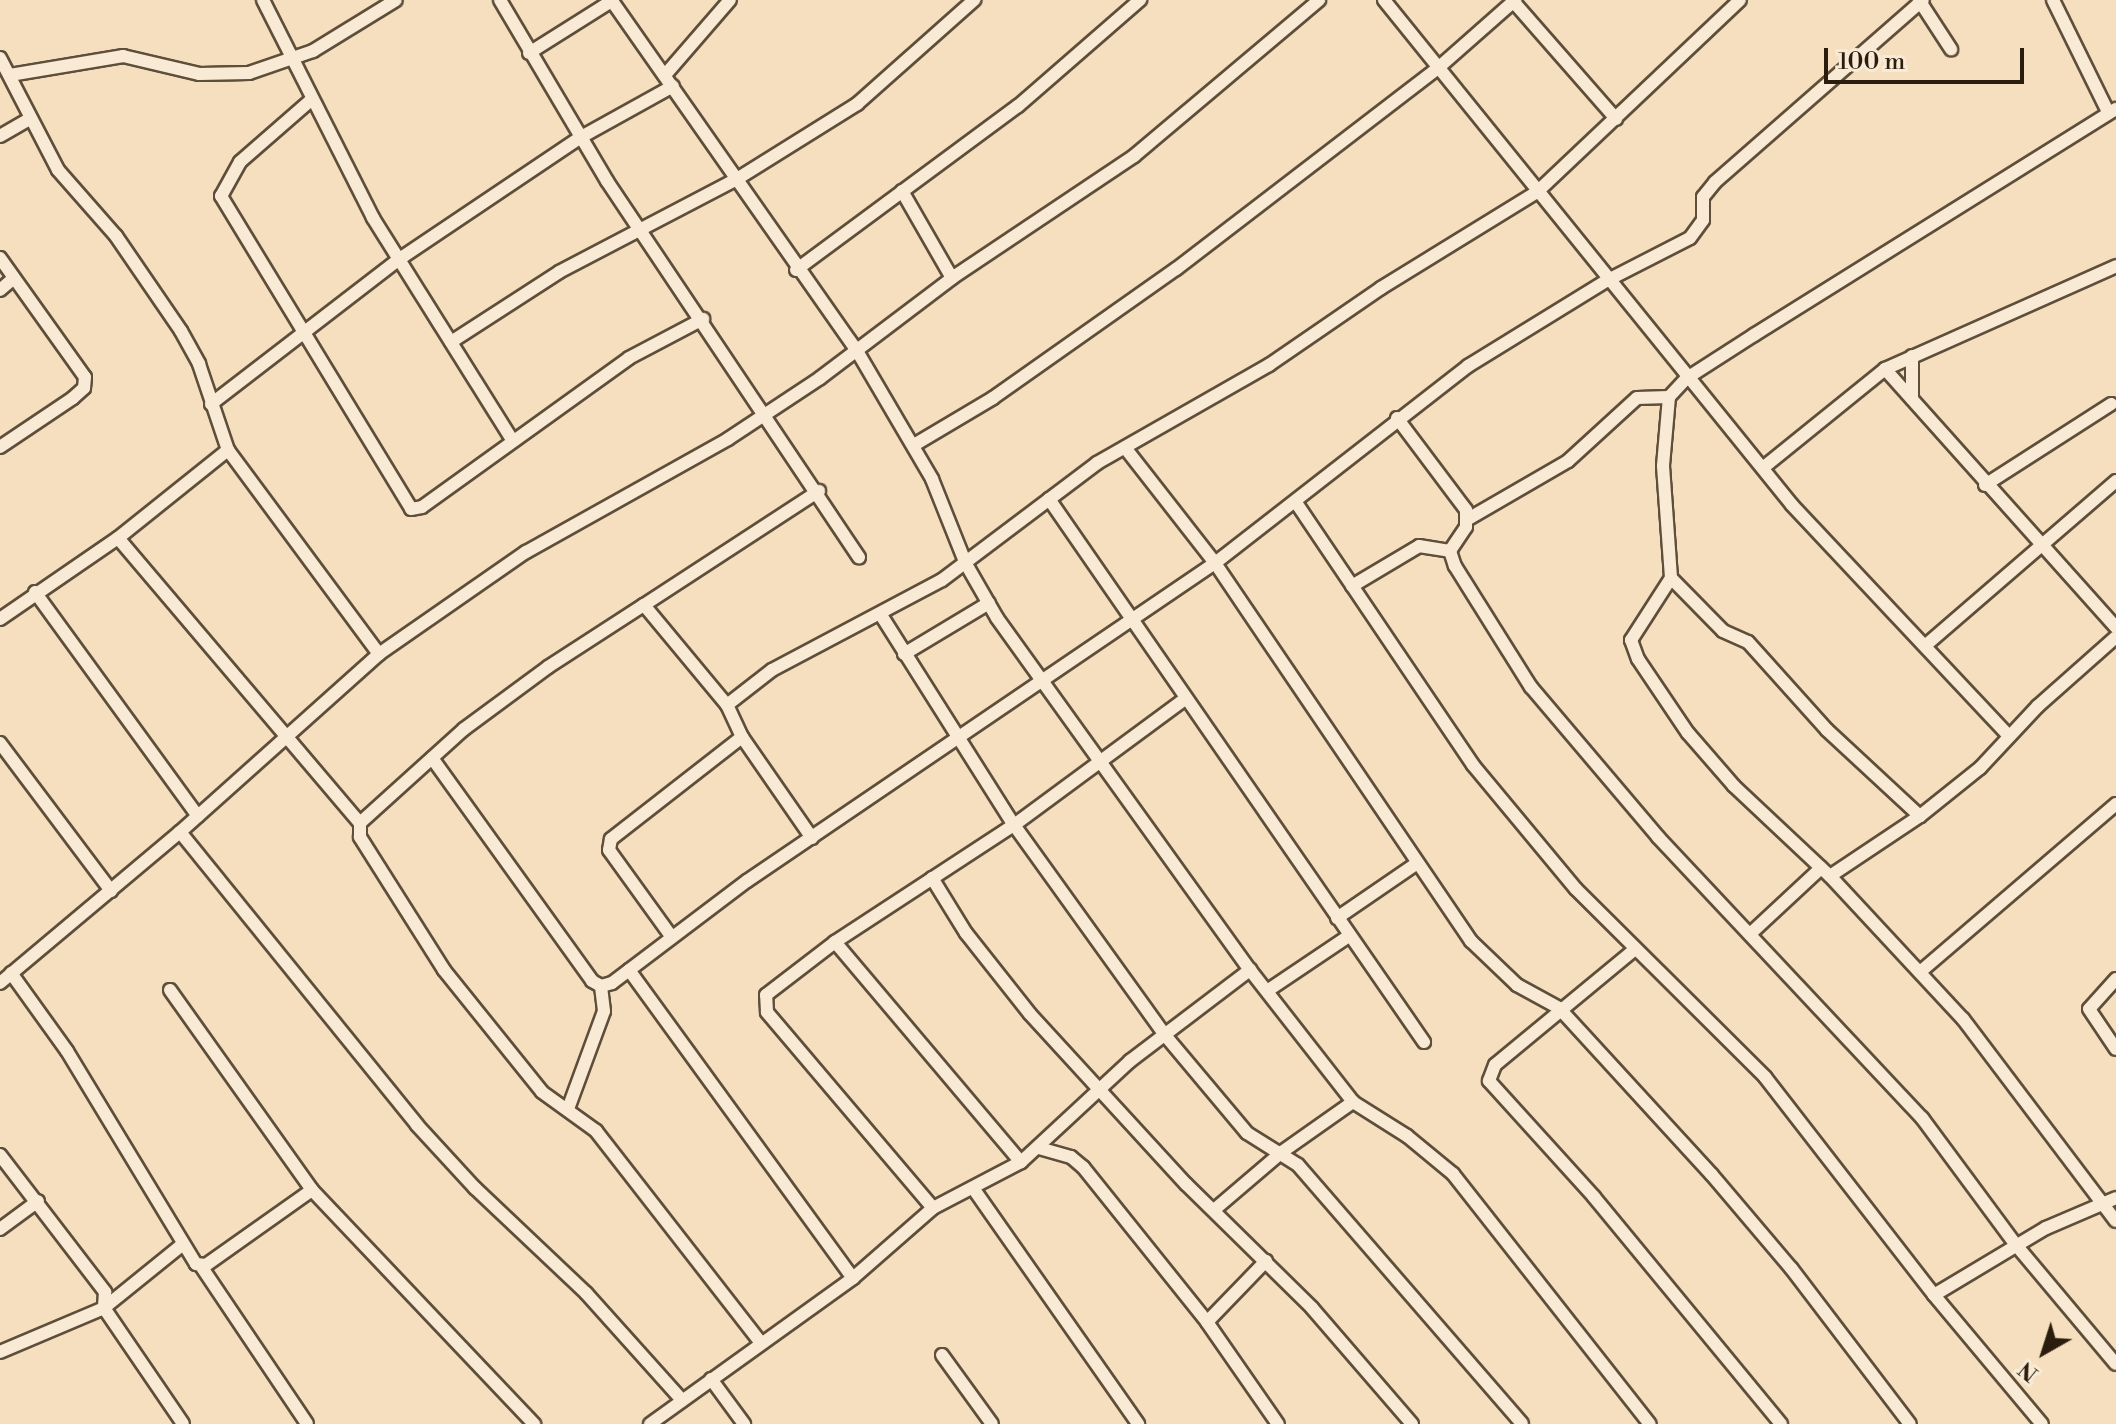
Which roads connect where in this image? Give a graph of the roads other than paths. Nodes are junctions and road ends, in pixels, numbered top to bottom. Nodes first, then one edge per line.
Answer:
1 (263, 0) edge
2 (396, 0) edge
3 (500, 0) edge
4 (613, 0) edge
5 (730, 0) edge
6 (974, 0) edge
7 (1140, 0) edge
8 (1319, 0) edge
9 (1384, 0) edge
10 (1513, 0) edge
11 (1740, 0) edge
12 (2053, 0) edge
13 (1921, 1) edge
14 (1951, 49) dead end
15 (529, 53) junction
16 (0, 58) edge
17 (295, 60) junction
18 (1438, 68) junction
19 (10, 75) junction
20 (669, 81) junction
21 (311, 100) junction
22 (2112, 110) edge
23 (29, 119) junction
24 (1616, 119) junction
25 (0, 136) edge
26 (581, 137) junction
27 (737, 179) junction
28 (902, 191) junction
29 (1537, 192) junction
30 (641, 230) junction
31 (0, 258) edge
32 (398, 260) junction
33 (2116, 266) edge
34 (796, 270) junction
35 (14, 278) junction
36 (952, 278) junction
37 (1606, 281) junction
38 (0, 290) edge
39 (703, 319) junction
40 (301, 333) junction
41 (451, 342) junction
42 (857, 351) junction
43 (1912, 356) junction
44 (1885, 369) junction
45 (1687, 378) junction
46 (1669, 397) junction
47 (1912, 399) junction
48 (211, 404) junction
49 (2111, 404) dead end
50 (767, 414) junction
51 (1397, 418) junction
52 (513, 441) junction
53 (914, 445) junction
54 (0, 447) edge
55 (1126, 449) junction
56 (228, 450) junction
57 (1764, 467) junction
58 (2116, 481) edge
59 (1985, 485) junction
60 (819, 491) junction
61 (1049, 499) junction
62 (1297, 504) junction
63 (1468, 519) junction
64 (118, 538) junction
65 (2043, 543) junction
66 (1450, 551) junction
67 (859, 558) dead end
68 (1215, 563) junction
69 (966, 564) junction
70 (1671, 578) junction
71 (1352, 586) junction
72 (35, 592) junction
73 (989, 603) junction
74 (644, 605) junction
75 (881, 615) junction
76 (1132, 616) junction
77 (0, 619) edge
78 (2116, 627) edge
79 (2116, 637) edge
80 (1926, 645) junction
81 (379, 654) junction
82 (904, 654) junction
83 (1042, 677) junction
84 (1185, 699) junction
85 (727, 705) junction
86 (289, 733) junction
87 (2009, 736) junction
88 (742, 737) junction
89 (957, 739) junction
90 (0, 743) edge
91 (432, 758) junction
92 (1101, 758) junction
93 (2116, 804) edge
94 (198, 816) junction
95 (1920, 816) junction
96 (360, 823) junction
97 (1014, 825) junction
98 (180, 832) junction
99 (812, 838) junction
100 (1416, 864) junction
101 (1826, 872) junction
102 (932, 878) junction
103 (111, 891) junction
104 (1337, 918) junction
105 (1750, 934) junction
106 (671, 936) junction
107 (1349, 936) junction
108 (835, 942) junction
109 (1634, 950) junction
110 (629, 970) junction
111 (1250, 970) junction
112 (1920, 972) junction
113 (11, 973) junction
114 (2116, 979) edge
115 (0, 983) edge
116 (601, 986) junction
117 (170, 990) dead end
118 (1267, 991) junction
119 (1559, 1008) junction
120 (1164, 1034) junction
121 (1424, 1042) dead end
122 (2116, 1049) edge
123 (1100, 1088) junction
124 (1353, 1102) junction
125 (568, 1109) junction
126 (1039, 1148) junction
127 (1282, 1152) junction
128 (0, 1155) edge
129 (1021, 1162) junction
130 (973, 1188) junction
131 (312, 1190) junction
132 (2116, 1198) edge
133 (38, 1201) junction
134 (2104, 1206) junction
135 (933, 1208) junction
136 (1214, 1210) junction
137 (2116, 1221) edge
138 (0, 1229) edge
139 (183, 1244) junction
140 (2016, 1245) junction
141 (1266, 1261) junction
142 (201, 1266) junction
143 (853, 1278) junction
144 (1934, 1295) junction
145 (104, 1308) junction
146 (1207, 1322) junction
147 (761, 1343) junction
148 (0, 1352) edge
149 (942, 1355) dead end
150 (2116, 1364) edge
151 (711, 1379) junction
152 (682, 1400) junction
153 (1907, 1423) edge
154 (183, 1424) edge
155 (307, 1424) edge
156 (534, 1424) edge
157 (650, 1424) edge
158 (744, 1424) edge
159 (992, 1424) edge
160 (1138, 1424) edge
161 (1278, 1424) edge
162 (1412, 1424) edge
163 (1522, 1424) edge
164 (1650, 1424) edge
165 (1781, 1424) edge
166 (2042, 1424) edge

1 - 17 street
2 - 17 street
3 - 15 street
4 - 15 street
4 - 20 street
5 - 20 street
6 - 27 street
7 - 28 street
8 - 36 street
9 - 18 street
10 - 18 street
10 - 24 street
11 - 24 street
12 - 22 street
13 - 14 street
13 - 37 street
15 - 26 street
16 - 19 street
17 - 19 street
17 - 21 street
18 - 29 street
18 - 53 street
19 - 23 street
20 - 26 street
20 - 27 street
21 - 32 street
21 - 40 street
22 - 45 street
23 - 25 street
23 - 48 street
24 - 29 street
26 - 30 street
26 - 32 street
27 - 30 street
27 - 34 street
28 - 34 street
28 - 36 street
29 - 37 street
29 - 55 street
30 - 39 street
30 - 41 street
31 - 35 street
32 - 40 street
32 - 41 street
33 - 43 street
34 - 42 street
35 - 38 street
35 - 54 street
36 - 42 street
37 - 45 street
37 - 51 street
39 - 50 street
39 - 52 street
40 - 48 street
40 - 52 street
41 - 52 street
42 - 50 street
42 - 53 street
43 - 44 street
43 - 47 street
44 - 47 street
44 - 57 street
45 - 46 street
45 - 57 street
46 - 63 street
46 - 70 street
47 - 59 street
48 - 56 street
49 - 59 street
50 - 60 street
50 - 81 street
51 - 62 street
51 - 63 street
53 - 69 street
55 - 61 street
55 - 68 street
56 - 64 street
56 - 81 street
57 - 80 street
58 - 65 street
59 - 65 street
60 - 67 street
60 - 74 street
61 - 69 street
61 - 76 street
62 - 68 street
62 - 71 street
63 - 66 street
64 - 72 street
64 - 86 street
65 - 78 street
65 - 80 street
66 - 71 street
66 - 105 street
68 - 76 street
68 - 100 street
69 - 73 street
69 - 75 street
70 - 95 street
70 - 101 street
71 - 109 street
72 - 77 street
72 - 94 street
73 - 82 street
73 - 83 street
74 - 85 street
74 - 91 street
75 - 82 street
75 - 85 street
76 - 83 street
76 - 84 street
79 - 87 street
80 - 87 street
81 - 86 street
82 - 89 street
83 - 89 street
83 - 92 street
84 - 92 street
84 - 104 street
85 - 88 street
86 - 94 street
86 - 96 street
87 - 95 street
88 - 99 street
88 - 106 street
89 - 97 street
89 - 99 street
90 - 103 street
91 - 96 street
91 - 116 street
92 - 97 street
92 - 111 street
93 - 112 street
94 - 98 street
95 - 101 street
96 - 125 street
97 - 102 street
97 - 120 street
98 - 103 street
98 - 152 street
99 - 106 street
100 - 104 street
100 - 119 street
101 - 105 street
101 - 112 street
102 - 108 street
102 - 123 street
103 - 113 street
104 - 107 street
105 - 140 street
106 - 110 street
107 - 118 street
107 - 121 street
108 - 129 street
108 - 135 street
109 - 119 street
109 - 144 street
110 - 116 street
110 - 143 street
111 - 118 street
111 - 120 street
112 - 134 street
113 - 115 street
113 - 139 street
114 - 122 street
116 - 125 street
117 - 131 street
118 - 124 street
119 - 153 street
119 - 165 street
120 - 123 street
120 - 127 street
123 - 126 street
123 - 136 street
124 - 127 street
124 - 164 street
125 - 147 street
126 - 129 street
126 - 146 street
127 - 136 street
127 - 163 street
128 - 133 street
129 - 130 street
130 - 135 street
130 - 160 street
131 - 142 street
131 - 156 street
132 - 134 street
133 - 138 street
133 - 145 street
134 - 137 street
134 - 140 street
135 - 143 street
136 - 141 street
139 - 142 street
139 - 145 street
140 - 144 street
140 - 150 street
141 - 146 street
141 - 162 street
142 - 155 street
143 - 147 street
144 - 166 street
145 - 148 street
145 - 154 street
146 - 161 street
147 - 151 street
149 - 159 street
151 - 152 street
151 - 158 street
152 - 157 street

